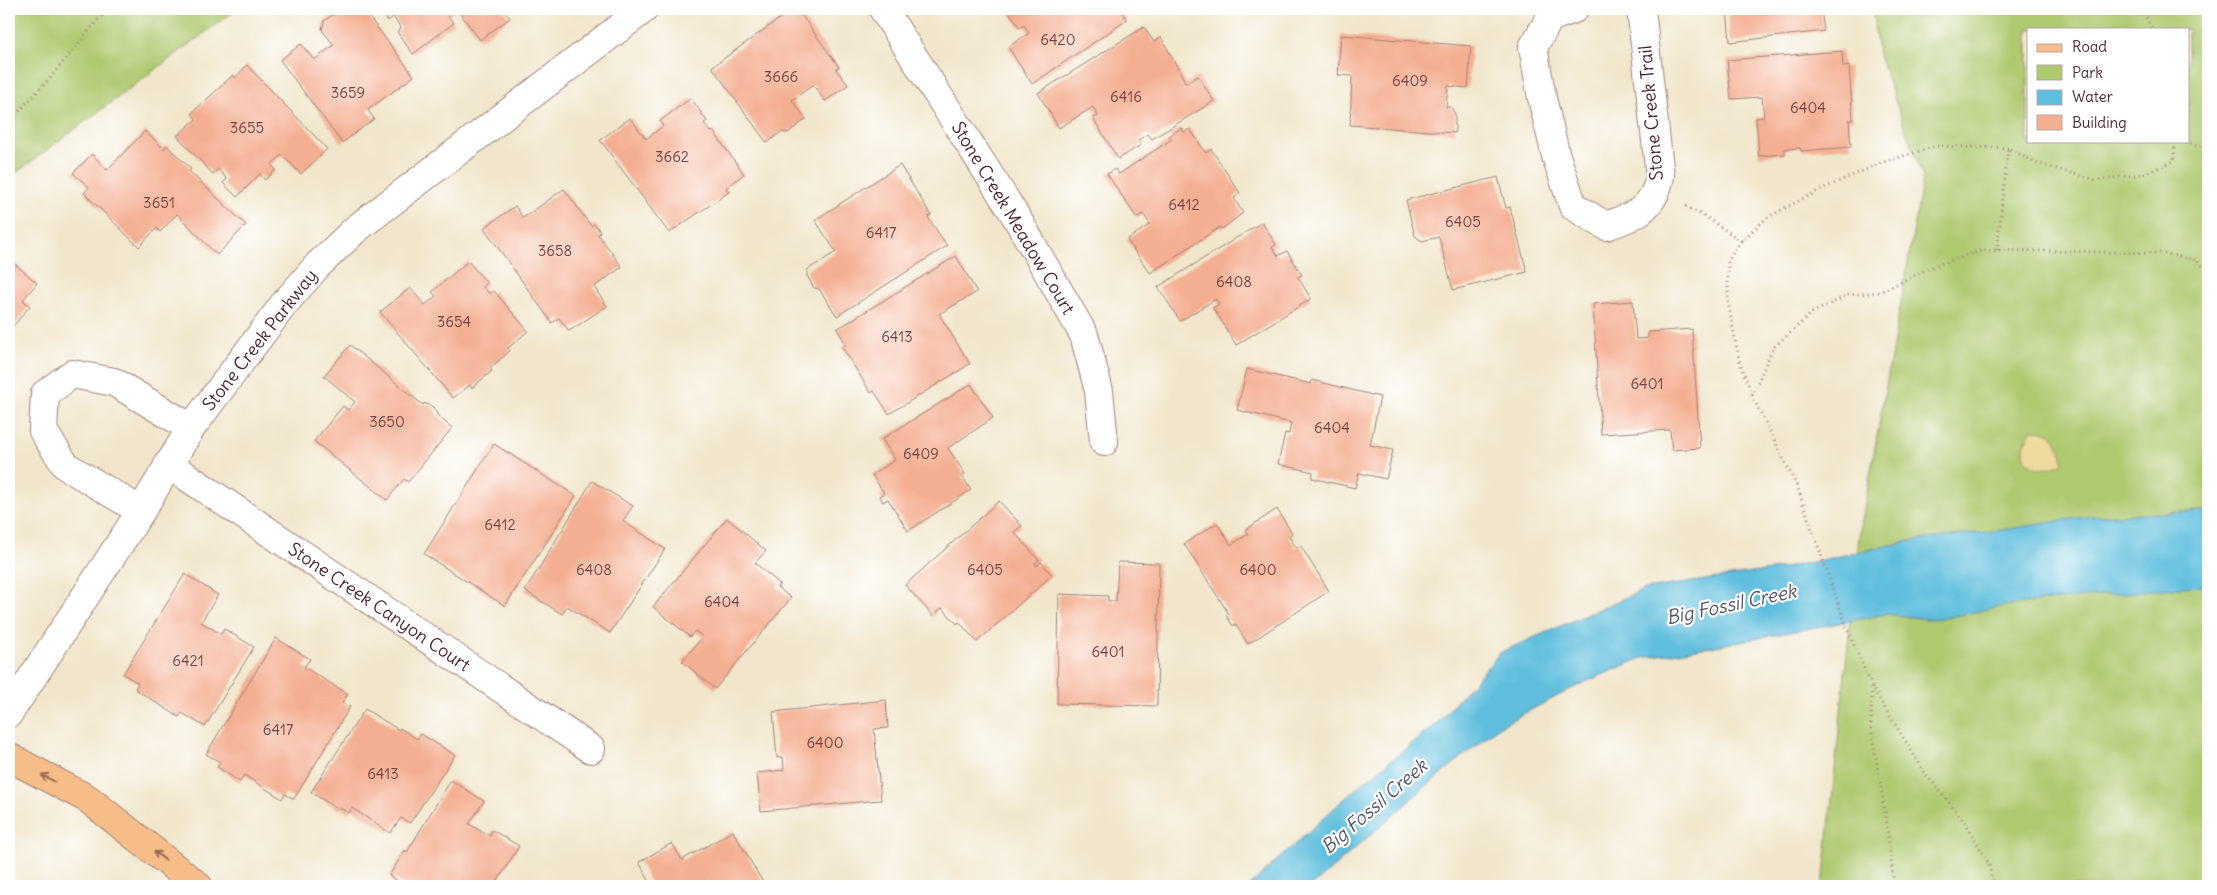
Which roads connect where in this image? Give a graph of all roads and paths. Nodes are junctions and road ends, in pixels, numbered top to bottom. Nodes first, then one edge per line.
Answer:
1 (107, 9) edge
2 (644, 9) edge
3 (884, 9) edge
4 (1574, 9) edge
5 (1642, 9) edge
6 (2141, 9) edge
7 (2152, 28) edge
8 (9, 122) edge
9 (2208, 140) edge
10 (2175, 142) edge
11 (2188, 142) edge
12 (2008, 148) junction
13 (1657, 190) junction
14 (1741, 241) junction
15 (1997, 250) junction
16 (2208, 271) edge
17 (1752, 395) junction
18 (191, 428) junction
19 (1104, 442) dead end
20 (168, 464) junction
21 (141, 511) junction
22 (1872, 687) junction
23 (9, 713) edge
24 (590, 750) dead end
25 (9, 757) edge
26 (198, 886) edge
27 (1894, 886) edge
28 (1993, 886) edge

1 - 8 path
2 - 18 street, Stone Creek Parkway
3 - 19 street, Stone Creek Meadow Court
4 - 13 street, Stone Creek Trail
5 - 13 street, Stone Creek Trail
6 - 7 path
9 - 11 path
10 - 12 path
12 - 14 path
12 - 15 path
13 - 14 path
14 - 17 path
15 - 16 path
15 - 17 path
17 - 22 path
18 - 20 street, Stone Creek Parkway
18 - 21 street
20 - 21 street, Stone Creek Parkway
20 - 24 street, Stone Creek Canyon Court
21 - 23 street, Stone Creek Parkway
22 - 27 path
22 - 28 path
26 -> 25 main road

